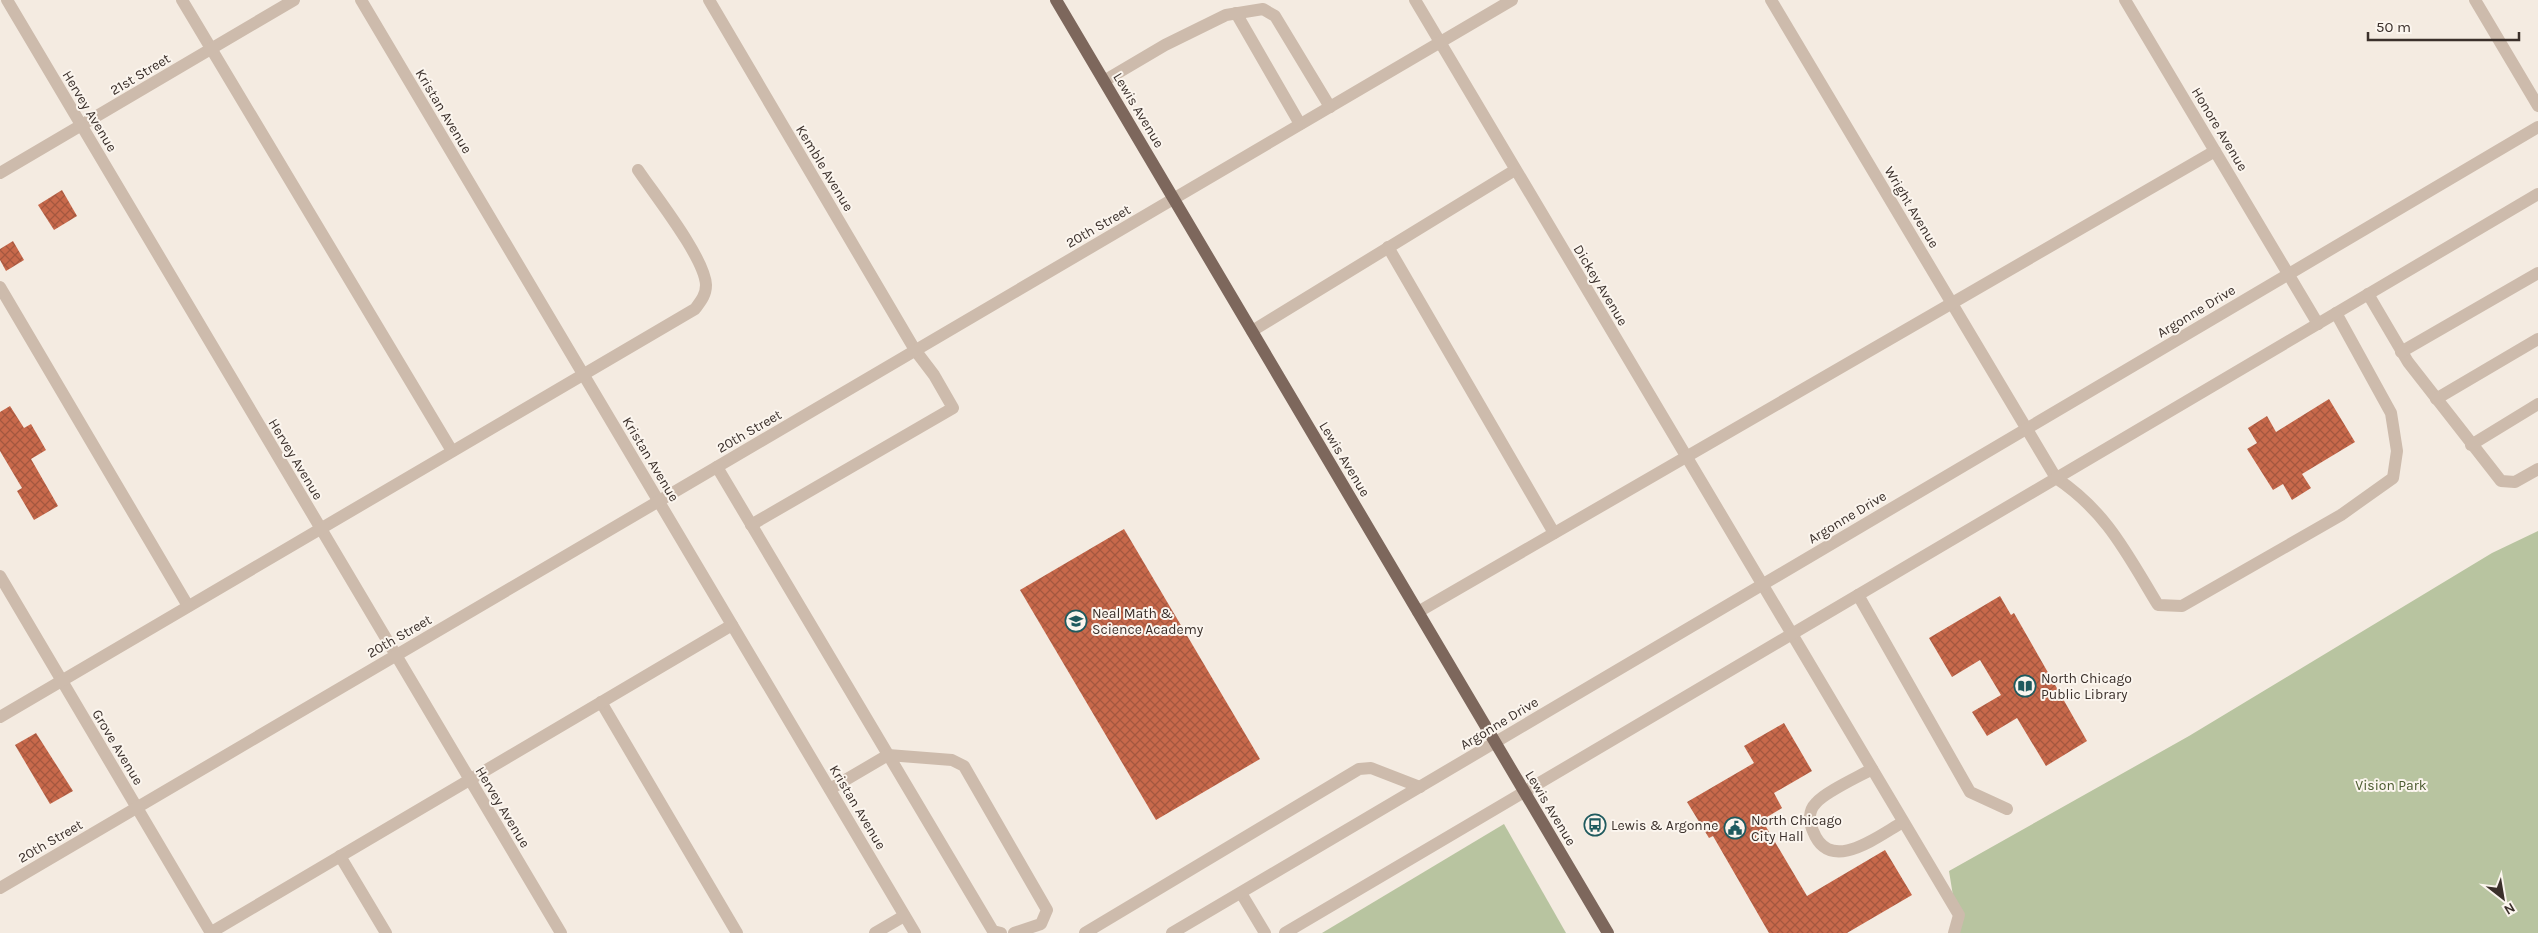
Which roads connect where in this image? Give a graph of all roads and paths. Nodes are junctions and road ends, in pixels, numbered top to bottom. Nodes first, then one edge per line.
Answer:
1 (7, 0) edge
2 (182, 0) edge
3 (294, 0) edge
4 (361, 0) edge
5 (709, 0) edge
6 (1056, 0) edge
7 (1415, 0) edge
8 (1512, 0) edge
9 (1771, 0) edge
10 (2125, 0) edge
11 (2475, 0) edge
12 (1236, 13) junction
13 (1440, 43) junction
14 (210, 49) junction
15 (1104, 81) junction
16 (2538, 106) edge
17 (1330, 107) junction
18 (1300, 124) junction
19 (81, 125) junction
20 (2538, 127) edge
21 (2215, 151) junction
22 (638, 170) dead end
23 (1515, 170) junction
24 (0, 173) edge
25 (2538, 194) edge
26 (1174, 199) junction
27 (1388, 247) junction
28 (2538, 273) edge
29 (2288, 274) junction
30 (0, 287) edge
31 (2368, 294) junction
32 (1952, 303) junction
33 (2336, 313) junction
34 (2318, 324) junction
35 (1252, 331) junction
36 (2538, 339) edge
37 (915, 350) junction
38 (2401, 352) junction
39 (583, 374) junction
40 (2436, 399) junction
41 (2538, 404) edge
42 (2026, 429) junction
43 (2471, 445) junction
44 (452, 451) junction
45 (1686, 457) junction
46 (717, 467) junction
47 (2538, 469) edge
48 (2056, 478) junction
49 (658, 501) junction
50 (751, 526) junction
51 (320, 528) junction
52 (1554, 533) junction
53 (0, 576) edge
54 (1762, 585) junction
55 (1858, 595) junction
56 (188, 606) junction
57 (1418, 612) junction
58 (732, 625) junction
59 (1791, 634) junction
60 (396, 656) junction
61 (62, 680) junction
62 (601, 702) junction
63 (0, 716) edge
64 (1495, 743) junction
65 (888, 755) junction
66 (1872, 769) junction
67 (470, 780) junction
68 (1420, 787) junction
69 (830, 789) junction
70 (1524, 792) junction
71 (136, 807) junction
72 (2007, 808) dead end
73 (1903, 822) junction
74 (340, 856) junction
75 (0, 888) edge
76 (1241, 893) junction
77 (904, 916) junction
78 (210, 933) edge
79 (386, 933) edge
80 (561, 933) edge
81 (737, 933) edge
82 (875, 933) edge
83 (915, 933) edge
84 (1001, 933) edge
85 (1014, 933) edge
86 (1085, 933) edge
87 (1172, 933) edge
88 (1265, 933) edge
89 (1285, 933) edge
90 (1608, 933) edge
91 (1954, 933) edge

1 - 19 street, Hervey Avenue
2 - 14 street
3 - 14 street, 21st Street
4 - 39 street, Kristan Avenue
5 - 37 street, Kemble Avenue
6 - 15 main road, Lewis Avenue
7 - 13 street, Dickey Avenue
8 - 13 street, 20th Street
9 - 32 street, Wright Avenue
10 - 21 street, Honore Avenue
11 - 16 street
12 - 15 street
12 - 17 street
12 - 18 street
13 - 17 street, 20th Street
13 - 23 street, Dickey Avenue
14 - 19 street, 21st Street
14 - 44 street
15 - 26 main road, Lewis Avenue
17 - 18 street, 20th Street
18 - 26 street, 20th Street
19 - 24 street, 21st Street
19 - 51 street, Hervey Avenue
20 - 29 street, Argonne Drive
21 - 29 street, Honore Avenue
21 - 32 street
22 - 39 street
23 - 27 street
23 - 45 street, Dickey Avenue
25 - 31 street
26 - 35 main road, Lewis Avenue
26 - 37 street, 20th Street
27 - 35 street
27 - 52 street
28 - 38 street
29 - 34 street, Honore Avenue
29 - 42 street, Argonne Drive
30 - 56 street
31 - 33 street
31 - 38 street
32 - 42 street, Wright Avenue
32 - 45 street
33 - 34 street
33 - 48 street
34 - 48 street
35 - 57 main road, Lewis Avenue
36 - 40 street
37 - 46 street, 20th Street
37 - 50 street, Kemble Avenue
38 - 40 street
39 - 44 street
39 - 49 street, Kristan Avenue
40 - 43 street
41 - 43 street
42 - 48 street, Wright Avenue
42 - 54 street, Argonne Drive
43 - 47 street
44 - 51 street
45 - 52 street
45 - 54 street, Dickey Avenue
46 - 49 street, 20th Street
46 - 50 street
48 - 55 street
49 - 58 street, Kristan Avenue
49 - 60 street, 20th Street
50 - 65 street
51 - 56 street
51 - 60 street, Hervey Avenue
52 - 57 street
53 - 61 street, Grove Avenue
54 - 59 street, Dickey Avenue
54 - 64 street, Argonne Drive
55 - 59 street
55 - 72 street
56 - 61 street
57 - 64 main road, Lewis Avenue
58 - 62 street
58 - 69 street, Kristan Avenue
59 - 66 street, Dickey Avenue
59 - 70 street
60 - 67 street, Hervey Avenue
60 - 71 street, 20th Street
61 - 63 street
61 - 71 street, Grove Avenue
62 - 67 street
62 - 81 street
64 - 68 street, Argonne Drive
64 - 70 main road, Lewis Avenue
65 - 69 street
65 - 84 street
65 - 85 street
66 - 73 street, Dickey Avenue
66 - 73 street
67 - 74 street
67 - 80 street, Hervey Avenue
68 - 76 street, Argonne Drive
68 - 86 street
69 - 77 street, Kristan Avenue
70 - 89 street
70 - 90 main road, Lewis Avenue
71 - 75 street, 20th Street
71 - 78 street, Grove Avenue
73 - 91 street, Dickey Avenue
74 - 78 street
74 - 79 street
76 - 87 street, Argonne Drive
76 - 88 street
77 - 82 street
77 - 83 street, Kristan Avenue

